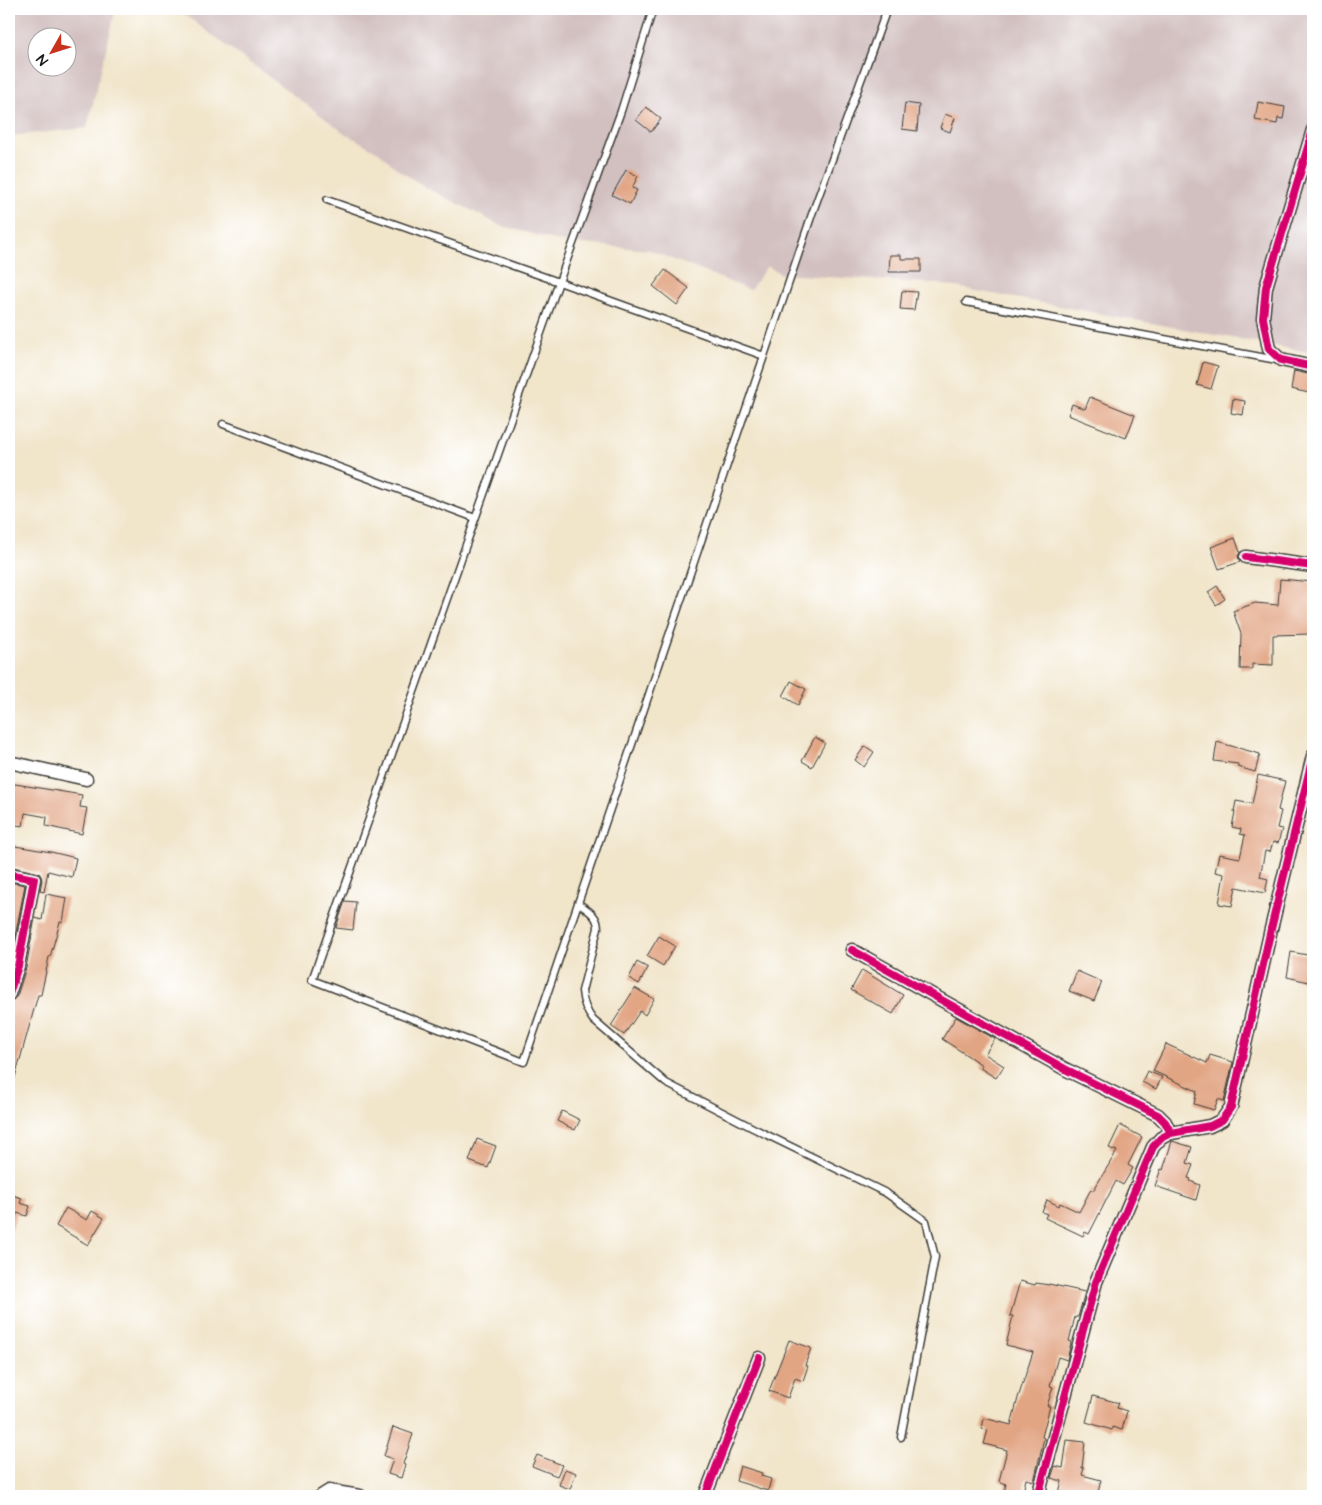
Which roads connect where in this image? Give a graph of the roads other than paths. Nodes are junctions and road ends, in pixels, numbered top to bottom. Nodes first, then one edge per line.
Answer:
1 (652, 9) edge
2 (887, 9) edge
3 (1313, 130) edge
4 (327, 200) dead end
5 (558, 282) junction
6 (966, 302) dead end
7 (764, 356) junction
8 (1281, 360) junction
9 (1313, 367) edge
10 (223, 424) dead end
11 (475, 518) junction
12 (1246, 557) dead end
13 (1313, 566) edge
14 (1313, 756) edge
15 (9, 762) edge
16 (86, 778) dead end
17 (9, 874) edge
18 (578, 903) junction
19 (852, 950) dead end
20 (9, 994) edge
21 (1171, 1132) junction
22 (759, 1358) dead end
23 (901, 1438) dead end
24 (321, 1496) edge
25 (360, 1496) edge
26 (705, 1496) edge
27 (1038, 1496) edge

1 - 5 lane
2 - 7 lane
3 - 8 street
4 - 5 lane
5 - 7 lane
5 - 11 lane
6 - 8 lane
7 - 18 lane
8 - 9 street
10 - 11 lane
11 - 18 lane
12 - 13 street
14 - 21 street
15 - 16 street
17 - 20 street
18 - 23 lane
19 - 21 street
21 - 27 street
22 - 26 street
24 - 25 street

